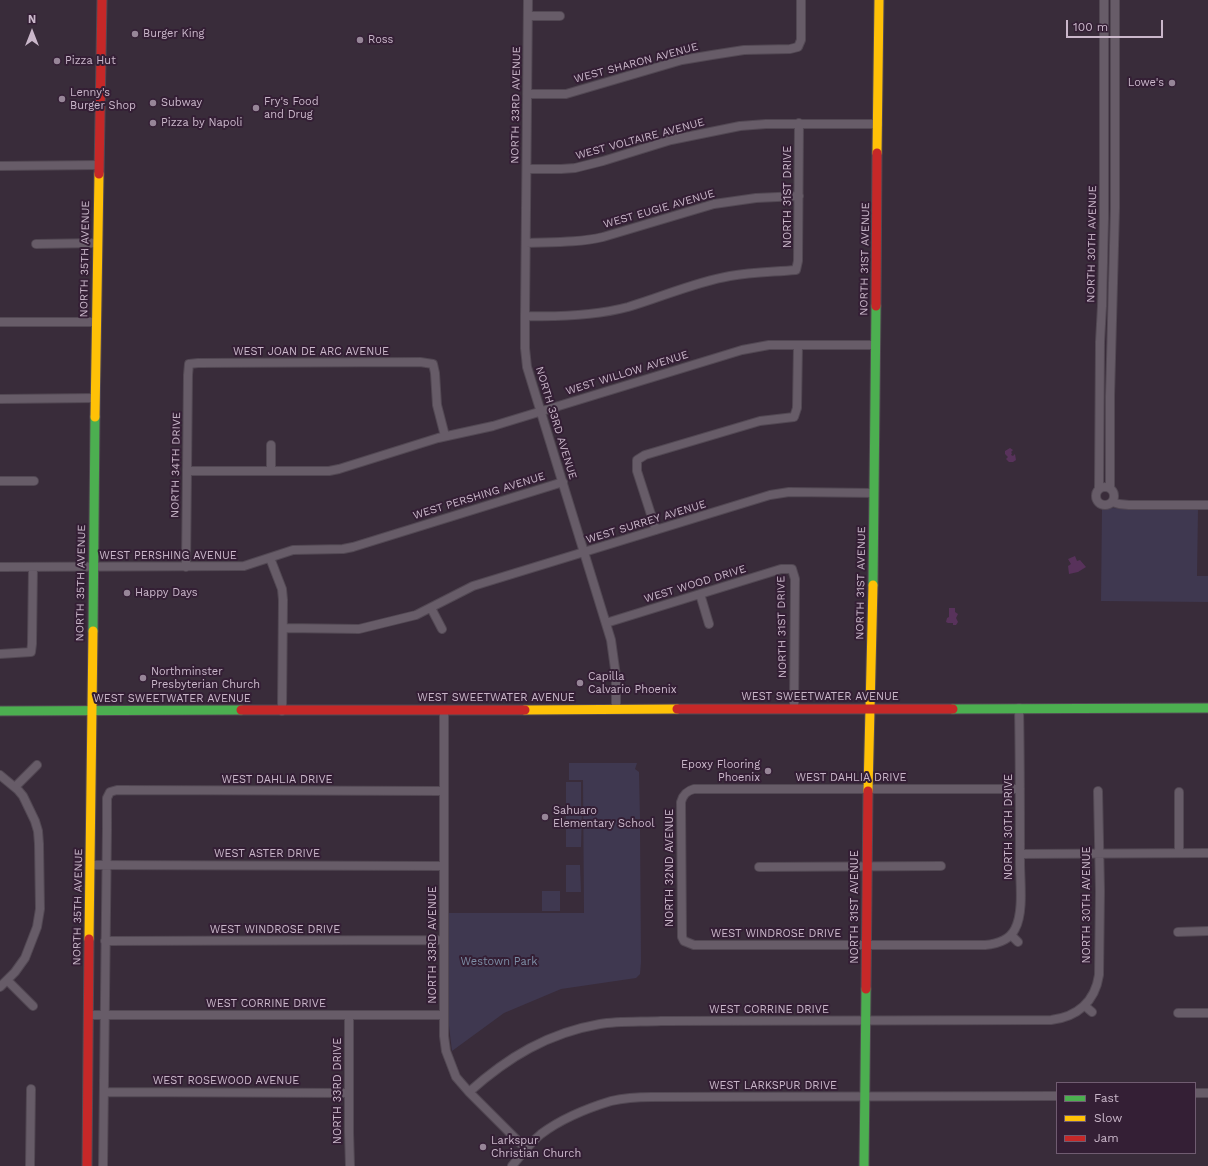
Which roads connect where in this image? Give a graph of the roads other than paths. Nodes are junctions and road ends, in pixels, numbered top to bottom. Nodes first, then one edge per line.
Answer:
1 (102, 0) edge
2 (528, 0) edge
3 (801, 0) edge
4 (879, 0) edge
5 (1104, 0) edge
6 (1115, 0) edge
7 (528, 16) junction
8 (560, 16) dead end
9 (528, 94) junction
10 (799, 124) junction
11 (878, 124) junction
12 (98, 165) junction
13 (0, 166) edge
14 (527, 169) junction
15 (799, 196) junction
16 (97, 243) junction
17 (526, 243) junction
18 (36, 244) dead end
19 (525, 316) junction
20 (0, 322) edge
21 (96, 322) junction
22 (798, 345) junction
23 (876, 345) junction
24 (189, 364) joint
25 (95, 398) junction
26 (0, 399) edge
27 (540, 411) junction
28 (445, 436) junction
29 (272, 445) dead end
30 (187, 471) junction
31 (272, 471) junction
32 (0, 481) edge
33 (34, 481) dead end
34 (563, 482) junction
35 (1110, 488) junction
36 (1098, 489) junction
37 (874, 493) junction
38 (1112, 502) junction
39 (1208, 505) edge
40 (656, 530) junction
41 (584, 552) junction
42 (270, 558) junction
43 (0, 567) edge
44 (33, 567) junction
45 (93, 567) junction
46 (186, 567) junction
47 (792, 569) joint
48 (700, 594) junction
49 (431, 608) junction
50 (606, 623) junction
51 (709, 624) dead end
52 (283, 628) junction
53 (442, 629) dead end
54 (0, 654) edge
55 (1019, 708) junction
56 (1208, 708) edge
57 (794, 709) junction
58 (870, 709) junction
59 (444, 710) junction
60 (616, 710) junction
61 (0, 711) edge
62 (92, 711) junction
63 (282, 711) junction
64 (37, 765) dead end
65 (0, 775) edge
66 (15, 787) junction
67 (1020, 788) junction
68 (868, 789) junction
69 (444, 791) junction
70 (1098, 791) dead end
71 (1179, 792) dead end
72 (684, 794) joint
73 (1179, 853) junction
74 (1208, 853) edge
75 (1020, 854) junction
76 (1098, 854) junction
77 (90, 865) junction
78 (106, 865) junction
79 (444, 866) junction
80 (941, 866) dead end
81 (759, 867) dead end
82 (867, 868) junction
83 (1208, 931) edge
84 (1178, 932) dead end
85 (1011, 935) junction
86 (444, 940) junction
87 (105, 941) junction
88 (684, 941) joint
89 (1018, 942) dead end
90 (867, 945) junction
91 (7, 980) junction
92 (0, 987) edge
93 (33, 1006) dead end
94 (1085, 1006) junction
95 (1092, 1012) dead end
96 (1178, 1013) dead end
97 (1208, 1013) edge
98 (89, 1015) junction
99 (105, 1015) junction
100 (349, 1015) junction
101 (444, 1015) junction
102 (866, 1020) junction
103 (31, 1089) dead end
104 (104, 1092) junction
105 (469, 1092) junction
106 (349, 1093) junction
107 (1196, 1093) edge
108 (1208, 1093) edge
109 (1056, 1096) edge
110 (865, 1097) junction
111 (526, 1148) junction
112 (30, 1166) edge
113 (87, 1166) edge
114 (103, 1166) edge
115 (350, 1166) edge
116 (512, 1166) edge
117 (864, 1166) edge

1 - 12 street, NORTH 35TH AVENUE
2 - 7 street, NORTH 33RD AVENUE
3 - 9 street, WEST SHARON AVENUE
4 - 11 street, NORTH 31ST AVENUE
5 - 36 street, NORTH 30TH AVENUE
6 - 35 street, NORTH 30TH AVENUE
7 - 8 street
7 - 9 street, NORTH 33RD AVENUE
9 - 14 street, NORTH 33RD AVENUE
10 - 11 street, WEST VOLTAIRE AVENUE
10 - 14 street, WEST VOLTAIRE AVENUE
10 - 15 street, NORTH 31ST DRIVE
11 - 23 street, NORTH 31ST AVENUE
12 - 13 street
12 - 16 street, NORTH 35TH AVENUE
14 - 17 street, NORTH 33RD AVENUE
15 - 17 street, WEST EUGIE AVENUE
15 - 19 street, NORTH 31ST DRIVE
16 - 18 street
16 - 21 street, NORTH 35TH AVENUE
17 - 19 street, NORTH 33RD AVENUE
19 - 27 street, NORTH 33RD AVENUE
20 - 21 street
21 - 25 street, NORTH 35TH AVENUE
22 - 23 street, WEST WILLOW AVENUE
22 - 27 street, WEST WILLOW AVENUE
22 - 40 street
23 - 37 street, NORTH 31ST AVENUE
24 - 28 street, WEST JOAN DE ARC AVENUE
24 - 30 street, NORTH 34TH DRIVE
25 - 26 street
25 - 45 street, NORTH 35TH AVENUE
27 - 28 street, WEST WILLOW AVENUE
27 - 34 street, NORTH 33RD AVENUE
28 - 31 street, WEST WILLOW AVENUE
29 - 31 street
30 - 31 street, WEST WILLOW AVENUE
30 - 46 street, NORTH 34TH DRIVE
32 - 33 street
34 - 41 street, NORTH 33RD AVENUE
34 - 42 street, WEST PERSHING AVENUE
35 - 36 street
35 - 38 street, NORTH 30TH AVENUE
36 - 38 street, NORTH 30TH AVENUE
37 - 40 street, WEST SURREY AVENUE
37 - 58 street, NORTH 31ST AVENUE
38 - 39 street
40 - 41 street, WEST SURREY AVENUE
41 - 49 street, WEST SURREY AVENUE
41 - 50 street, NORTH 33RD AVENUE
42 - 46 street, WEST PERSHING AVENUE
42 - 52 street
43 - 44 street, WEST PERSHING AVENUE
44 - 45 street, WEST PERSHING AVENUE
44 - 54 street
45 - 46 street, WEST PERSHING AVENUE
45 - 62 street, NORTH 35TH AVENUE
47 - 48 street, WEST WOOD DRIVE
47 - 57 street, NORTH 31ST DRIVE
48 - 50 street, WEST WOOD DRIVE
48 - 51 street
49 - 52 street, WEST SURREY AVENUE
49 - 53 street
50 - 60 street, NORTH 33RD AVENUE
52 - 63 street
55 - 56 street, WEST SWEETWATER AVENUE
55 - 58 street, WEST SWEETWATER AVENUE
55 - 67 street, NORTH 30TH DRIVE
57 - 58 street, WEST SWEETWATER AVENUE
57 - 60 street, WEST SWEETWATER AVENUE
58 - 68 street, NORTH 31ST AVENUE
59 - 60 street, WEST SWEETWATER AVENUE
59 - 63 street, WEST SWEETWATER AVENUE
59 - 69 street, NORTH 33RD AVENUE
61 - 62 street, WEST SWEETWATER AVENUE
62 - 63 street, WEST SWEETWATER AVENUE
62 - 77 street, NORTH 35TH AVENUE
64 - 66 street
65 - 66 street
66 - 91 street
67 - 68 street, WEST DAHLIA DRIVE
67 - 75 street, NORTH 30TH DRIVE
68 - 72 street, WEST DAHLIA DRIVE
68 - 82 street, NORTH 31ST AVENUE
69 - 78 street, WEST DAHLIA DRIVE
69 - 79 street, NORTH 33RD AVENUE
70 - 76 street, NORTH 30TH AVENUE
71 - 73 street
72 - 88 street, NORTH 32ND AVENUE
73 - 74 street
73 - 76 street
75 - 76 street
75 - 85 street, NORTH 30TH DRIVE
76 - 94 street, NORTH 30TH AVENUE
77 - 78 street, WEST ASTER DRIVE
77 - 98 street, NORTH 35TH AVENUE
78 - 79 street, WEST ASTER DRIVE
78 - 87 street
79 - 86 street, NORTH 33RD AVENUE
80 - 82 street
81 - 82 street
82 - 90 street, NORTH 31ST AVENUE
83 - 84 street
85 - 89 street
85 - 90 street, WEST WINDROSE DRIVE
86 - 87 street, WEST WINDROSE DRIVE
86 - 101 street, NORTH 33RD AVENUE
87 - 99 street
88 - 90 street, WEST WINDROSE DRIVE
90 - 102 street, NORTH 31ST AVENUE
91 - 92 street
91 - 93 street
94 - 95 street
94 - 102 street, WEST CORRINE DRIVE
96 - 97 street
98 - 99 street, WEST CORRINE DRIVE
98 - 113 street, NORTH 35TH AVENUE
99 - 100 street, WEST CORRINE DRIVE
99 - 104 street
100 - 101 street, WEST CORRINE DRIVE
100 - 106 street, NORTH 33RD DRIVE
101 - 105 street, NORTH 33RD AVENUE
102 - 105 street, WEST CORRINE DRIVE
102 - 110 street, NORTH 31ST AVENUE
103 - 112 street
104 - 106 street, WEST ROSEWOOD AVENUE
104 - 114 street
105 - 111 street, NORTH 33RD AVENUE
106 - 115 street, NORTH 33RD DRIVE
107 - 108 street
109 - 110 street, WEST LARKSPUR DRIVE
110 - 111 street, WEST LARKSPUR DRIVE
110 - 117 street, NORTH 31ST AVENUE
111 - 116 street, WEST LARKSPUR DRIVE

